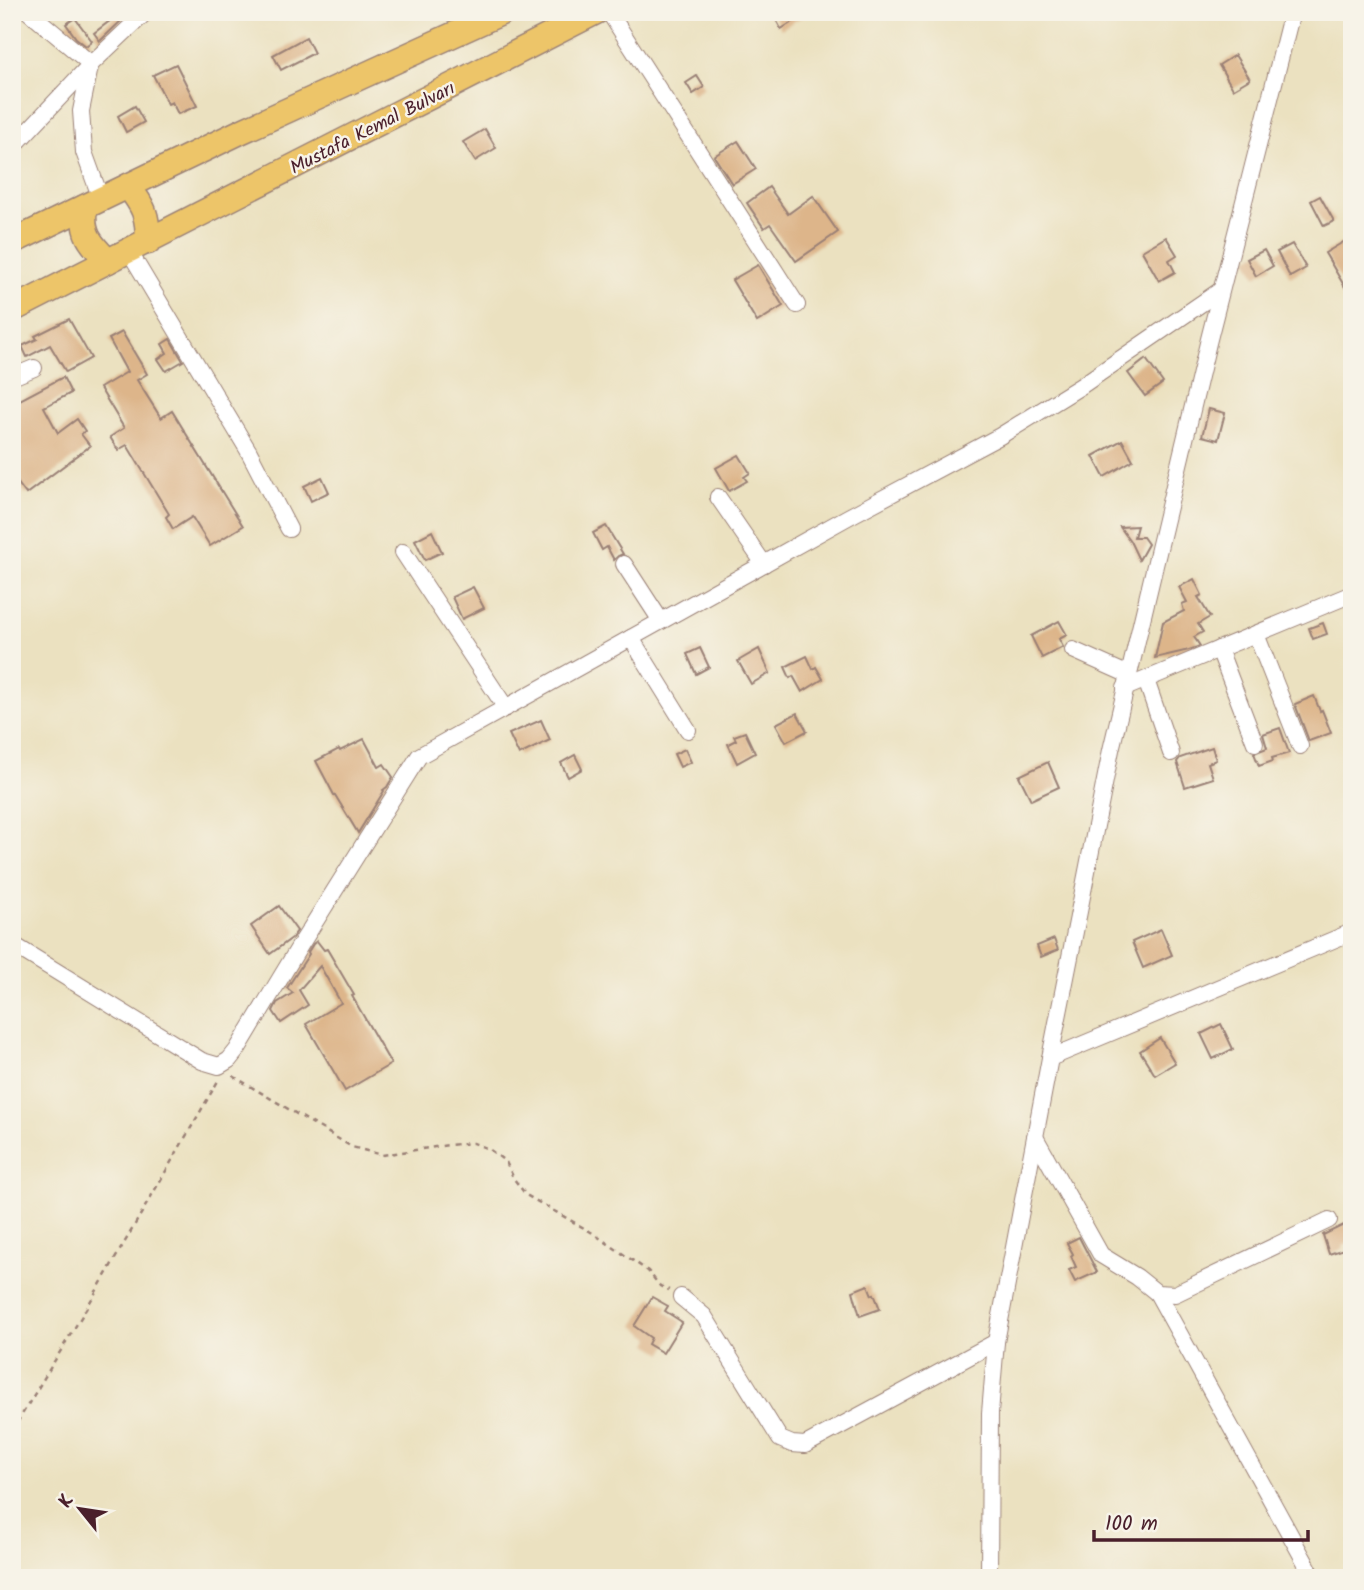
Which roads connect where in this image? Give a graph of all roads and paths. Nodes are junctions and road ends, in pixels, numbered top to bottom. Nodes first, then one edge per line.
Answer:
1 (29, 12) edge
2 (146, 12) edge
3 (503, 12) edge
4 (596, 12) edge
5 (609, 12) edge
6 (1292, 12) edge
7 (91, 64) junction
8 (12, 148) edge
9 (128, 186) junction
10 (93, 203) junction
11 (12, 242) edge
12 (128, 251) junction
13 (1221, 290) junction
14 (797, 305) dead end
15 (12, 310) edge
16 (34, 368) dead end
17 (12, 377) edge
18 (718, 497) dead end
19 (289, 529) dead end
20 (403, 552) dead end
21 (624, 564) dead end
22 (764, 564) junction
23 (1352, 594) edge
24 (661, 621) junction
25 (1256, 634) junction
26 (631, 638) junction
27 (1219, 649) junction
28 (1073, 650) dead end
29 (1146, 680) junction
30 (1127, 682) junction
31 (506, 708) junction
32 (688, 730) dead end
33 (1255, 743) dead end
34 (1300, 747) dead end
35 (1171, 753) dead end
36 (1352, 932) edge
37 (12, 944) edge
38 (1050, 1058) junction
39 (229, 1060) junction
40 (1035, 1137) junction
41 (1329, 1220) dead end
42 (1157, 1293) junction
43 (681, 1297) joint
44 (996, 1342) junction
45 (12, 1431) edge
46 (989, 1578) edge
47 (1314, 1578) edge

1 - 7 street
2 - 7 street
3 - 9 highway
4 - 12 highway, Mustafa Kemal Bulvarı
5 - 14 street
6 - 13 street
7 - 8 street
7 - 10 street
9 - 10 highway
9 - 12 highway
10 - 11 highway
10 - 12 highway
12 - 15 highway, Mustafa Kemal Bulvarı
12 - 19 street
13 - 22 street
13 - 30 street
16 - 17 street
18 - 22 street
20 - 31 street
21 - 24 street
22 - 24 street
23 - 25 street
24 - 26 street
25 - 27 street
25 - 34 street
26 - 31 street
26 - 32 street
27 - 29 street
27 - 33 street
28 - 30 street
29 - 30 street
29 - 35 street
30 - 38 street
31 - 39 street
36 - 38 street
37 - 39 street
38 - 40 street
39 - 43 path
39 - 45 path
40 - 42 street
40 - 44 street
41 - 42 street
42 - 47 street
43 - 44 street
44 - 46 street

